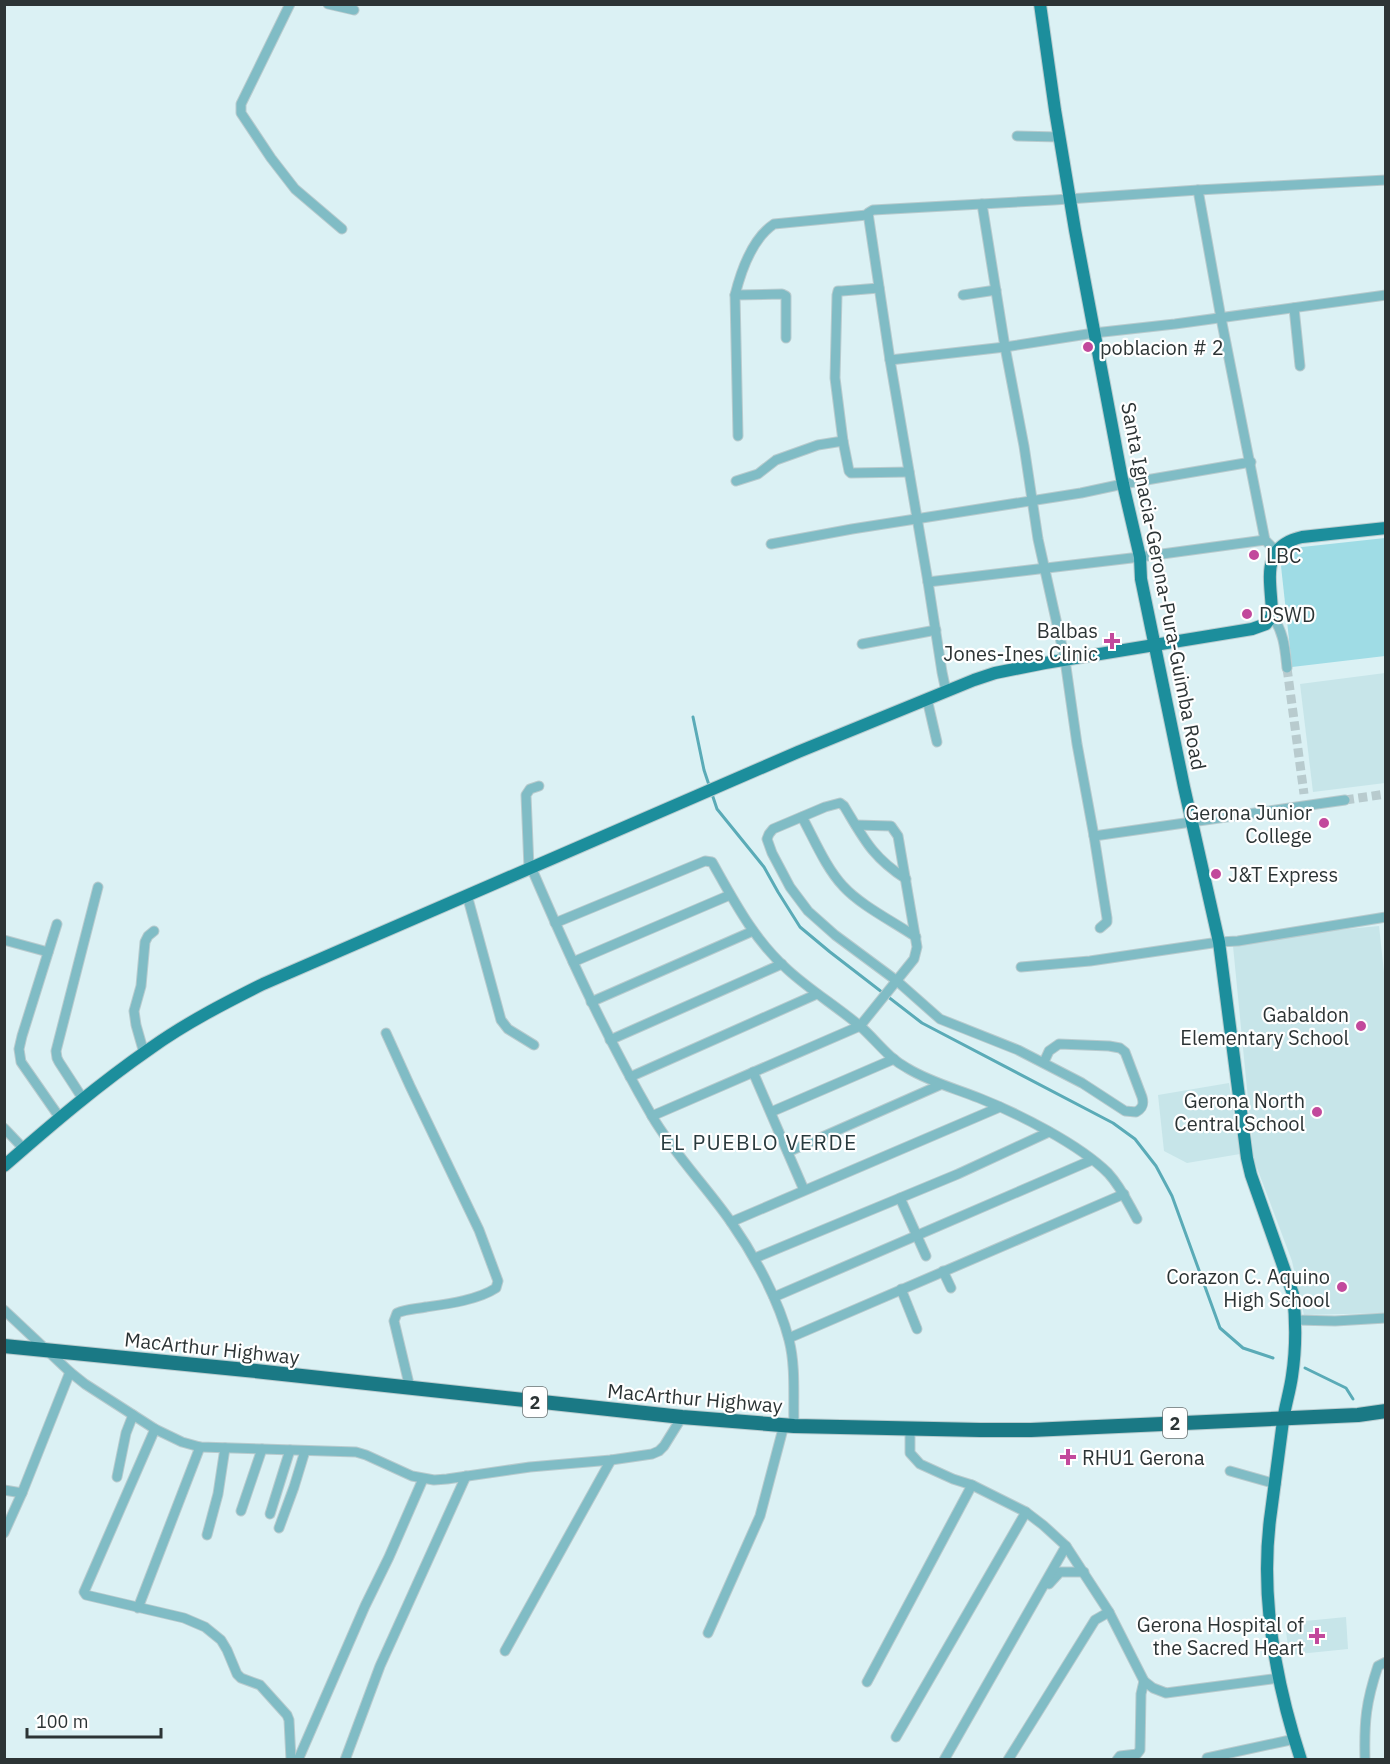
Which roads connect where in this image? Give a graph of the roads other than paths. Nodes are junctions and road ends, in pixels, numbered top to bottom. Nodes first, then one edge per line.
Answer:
1 (290, 4) edge
2 (328, 4) edge
3 (1040, 4) edge
4 (354, 10) dead end
5 (1017, 136) dead end
6 (1059, 137) junction
7 (1386, 180) edge
8 (1198, 190) junction
9 (1069, 199) junction
10 (982, 204) junction
11 (867, 215) junction
12 (342, 229) dead end
13 (879, 288) junction
14 (996, 290) junction
15 (735, 295) junction
16 (963, 295) dead end
17 (1386, 295) edge
18 (1293, 308) junction
19 (1221, 318) junction
20 (1094, 333) junction
21 (786, 338) dead end
22 (1005, 347) junction
23 (890, 360) junction
24 (1300, 366) dead end
25 (738, 436) dead end
26 (843, 441) junction
27 (1251, 462) junction
28 (909, 472) junction
29 (736, 481) dead end
30 (1123, 484) junction
31 (1032, 501) junction
32 (917, 519) junction
33 (1386, 528) edge
34 (1265, 540) junction
35 (771, 544) dead end
36 (1276, 551) junction
37 (1140, 557) junction
38 (1044, 567) junction
39 (928, 582) junction
40 (1272, 616) junction
41 (936, 630) junction
42 (862, 644) dead end
43 (1156, 644) junction
44 (1065, 660) junction
45 (1287, 668) tunnel mouth
46 (946, 691) junction
47 (927, 699) junction
48 (937, 741) dead end
49 (538, 786) dead end
50 (1304, 794) tunnel mouth
51 (1345, 800) tunnel mouth
52 (1306, 805) junction
53 (802, 817) junction
54 (1192, 821) junction
55 (856, 825) junction
56 (1094, 836) junction
57 (530, 868) junction
58 (906, 879) junction
59 (98, 887) dead end
60 (467, 895) junction
61 (730, 895) junction
62 (1386, 917) edge
63 (555, 923) junction
64 (57, 924) dead end
65 (1100, 928) dead end
66 (154, 931) dead end
67 (753, 931) junction
68 (916, 937) junction
69 (4, 940) edge
70 (1219, 942) junction
71 (48, 952) junction
72 (573, 962) junction
73 (782, 964) junction
74 (1021, 967) dead end
75 (894, 985) junction
76 (817, 994) junction
77 (591, 1002) junction
78 (860, 1026) junction
79 (386, 1032) dead end
80 (610, 1040) junction
81 (534, 1046) dead end
82 (144, 1053) junction
83 (894, 1059) junction
84 (1044, 1062) junction
85 (753, 1072) junction
86 (630, 1077) junction
87 (940, 1085) junction
88 (83, 1099) junction
89 (1000, 1107) junction
90 (771, 1112) junction
91 (652, 1116) junction
92 (60, 1118) junction
93 (4, 1128) edge
94 (1049, 1132) junction
95 (24, 1149) junction
96 (788, 1152) junction
97 (1092, 1160) junction
98 (4, 1166) edge
99 (804, 1190) junction
100 (1124, 1194) junction
101 (900, 1198) junction
102 (1137, 1219) dead end
103 (731, 1221) junction
104 (918, 1236) junction
105 (926, 1256) dead end
106 (755, 1258) junction
107 (944, 1271) junction
108 (951, 1288) dead end
109 (902, 1289) junction
110 (774, 1297) junction
111 (4, 1310) edge
112 (1386, 1318) edge
113 (1295, 1320) junction
114 (917, 1329) dead end
115 (789, 1338) junction
116 (4, 1346) edge
117 (49, 1351) junction
118 (70, 1372) junction
119 (410, 1388) junction
120 (1386, 1411) edge
121 (133, 1415) junction
122 (682, 1417) junction
123 (1283, 1419) junction
124 (789, 1426) junction
125 (155, 1429) junction
126 (910, 1429) junction
127 (200, 1447) junction
128 (225, 1448) junction
129 (262, 1449) junction
130 (290, 1450) junction
131 (305, 1451) junction
132 (611, 1460) junction
133 (1230, 1471) dead end
134 (466, 1476) junction
135 (117, 1477) dead end
136 (423, 1479) junction
137 (1276, 1484) junction
138 (972, 1485) junction
139 (4, 1490) edge
140 (22, 1493) junction
141 (241, 1511) dead end
142 (1026, 1512) junction
143 (270, 1514) dead end
144 (279, 1528) dead end
145 (4, 1533) edge
146 (207, 1535) dead end
147 (1066, 1546) junction
148 (1084, 1572) junction
149 (1041, 1592) junction
150 (138, 1608) junction
151 (1109, 1612) junction
152 (708, 1633) dead end
153 (505, 1651) dead end
154 (1386, 1662) edge
155 (1279, 1678) junction
156 (867, 1682) dead end
157 (1144, 1682) junction
158 (896, 1737) dead end
159 (1295, 1739) junction
160 (1228, 1756) edge
161 (1207, 1758) dead end
162 (291, 1760) edge
163 (298, 1760) edge
164 (345, 1760) edge
165 (944, 1760) edge
166 (1008, 1760) edge
167 (1117, 1760) edge
168 (1301, 1760) edge
169 (1365, 1760) edge

1 - 12 street
2 - 4 street
3 - 6 main road, Santa Ignacia-Gerona-Pura-Guimba Road
5 - 6 street
6 - 9 main road, Santa Ignacia-Gerona-Pura-Guimba Road
7 - 8 street
8 - 9 street
8 - 19 street
9 - 10 street
9 - 20 main road, Santa Ignacia-Gerona-Pura-Guimba Road
10 - 11 street
10 - 14 street
11 - 13 street
11 - 15 street
13 - 23 street
13 - 26 street
14 - 16 street
14 - 22 street
15 - 21 street
15 - 25 street
17 - 18 street
18 - 19 street
18 - 24 street
19 - 20 street
19 - 27 street
20 - 22 street
20 - 30 main road, Santa Ignacia-Gerona-Pura-Guimba Road
22 - 23 street
22 - 31 street
23 - 28 street
26 - 28 street
26 - 29 street
27 - 30 street
27 - 34 street
28 - 32 street
30 - 31 street
30 - 37 main road, Santa Ignacia-Gerona-Pura-Guimba Road
31 - 32 street
31 - 38 street
32 - 35 street
32 - 39 street
33 - 36 main road
34 - 36 street
34 - 37 street
36 - 40 main road
37 - 38 street
37 - 43 main road, Santa Ignacia-Gerona-Pura-Guimba Road
38 - 39 street
38 - 44 street
39 - 41 street
40 - 43 main road
40 - 45 street
41 - 42 street
41 - 46 street
43 - 44 main road
43 - 54 main road, Santa Ignacia-Gerona-Pura-Guimba Road
44 - 46 main road
44 - 56 street
46 - 47 main road
47 - 48 street
47 - 57 main road
49 - 57 street
50 - 52 street
51 - 52 street
52 - 54 street
53 - 55 street
53 - 68 street
53 - 75 street
54 - 56 street
54 - 70 main road, Santa Ignacia-Gerona-Pura-Guimba Road
55 - 58 street
55 - 58 street
56 - 65 street
57 - 60 main road
57 - 63 street
58 - 68 street
59 - 88 street
60 - 81 street
60 - 82 main road
61 - 63 street
61 - 67 street
61 - 72 street
62 - 70 street
63 - 72 street
64 - 71 street
66 - 82 street
67 - 73 street
67 - 77 street
68 - 75 street
69 - 71 street
70 - 74 street
70 - 113 main road, Santa Ignacia-Gerona-Pura-Guimba Road
71 - 92 street
72 - 77 street
73 - 76 street
73 - 80 street
75 - 78 street
75 - 84 street
76 - 78 street
76 - 86 street
77 - 80 street
78 - 83 street
78 - 85 street
79 - 119 street
80 - 86 street
82 - 88 main road
83 - 87 street
83 - 90 street
84 - 84 street
85 - 90 street
85 - 91 street
86 - 91 street
87 - 89 street
87 - 96 street
88 - 92 main road
89 - 94 street
89 - 99 street
90 - 96 street
91 - 103 street
92 - 95 main road
93 - 95 street
94 - 97 street
94 - 101 street
95 - 98 main road
96 - 99 street
97 - 100 street
97 - 104 street
99 - 103 street
100 - 102 street
100 - 107 street
101 - 104 street
101 - 106 street
103 - 106 street
104 - 105 street
104 - 110 street
106 - 110 street
107 - 108 street
107 - 109 street
109 - 114 street
109 - 115 street
110 - 115 street
111 - 117 street
112 - 113 street
113 - 123 main road, Santa Ignacia-Gerona-Pura-Guimba Road
115 - 124 street
116 - 117 highway, MacArthur Highway / 2
117 - 118 street
117 - 119 highway, MacArthur Highway / 2
118 - 121 street
118 - 140 street
119 - 122 highway, MacArthur Highway / 2
120 - 123 highway, MacArthur Highway / 2
121 - 125 street
121 - 135 street
122 - 124 highway, MacArthur Highway / 2
122 - 132 street
123 - 126 highway, MacArthur Highway / 2
123 - 137 main road, Santa Ignacia-Gerona-Pura-Guimba Road
124 - 126 highway, MacArthur Highway / 2
124 - 152 street
125 - 127 street
125 - 150 street
126 - 138 street
127 - 128 street
127 - 150 street
128 - 129 street
128 - 146 street
129 - 130 street
129 - 141 street
130 - 131 street
130 - 143 street
131 - 136 street
131 - 144 street
132 - 134 street
132 - 153 street
133 - 137 street
134 - 136 street
134 - 164 street
136 - 163 street
137 - 155 main road, Santa Ignacia-Gerona-Pura-Guimba Road
138 - 142 street
138 - 156 street
139 - 140 street
140 - 145 street
142 - 147 street
142 - 158 street
147 - 148 street
147 - 149 street
148 - 149 street
148 - 151 street
149 - 165 street
150 - 162 street
151 - 157 street
151 - 166 street
154 - 169 street
155 - 157 street
155 - 159 main road, Santa Ignacia-Gerona-Pura-Guimba Road
157 - 167 street
159 - 160 street
159 - 168 main road, Santa Ignacia-Gerona-Pura-Guimba Road
160 - 161 street

